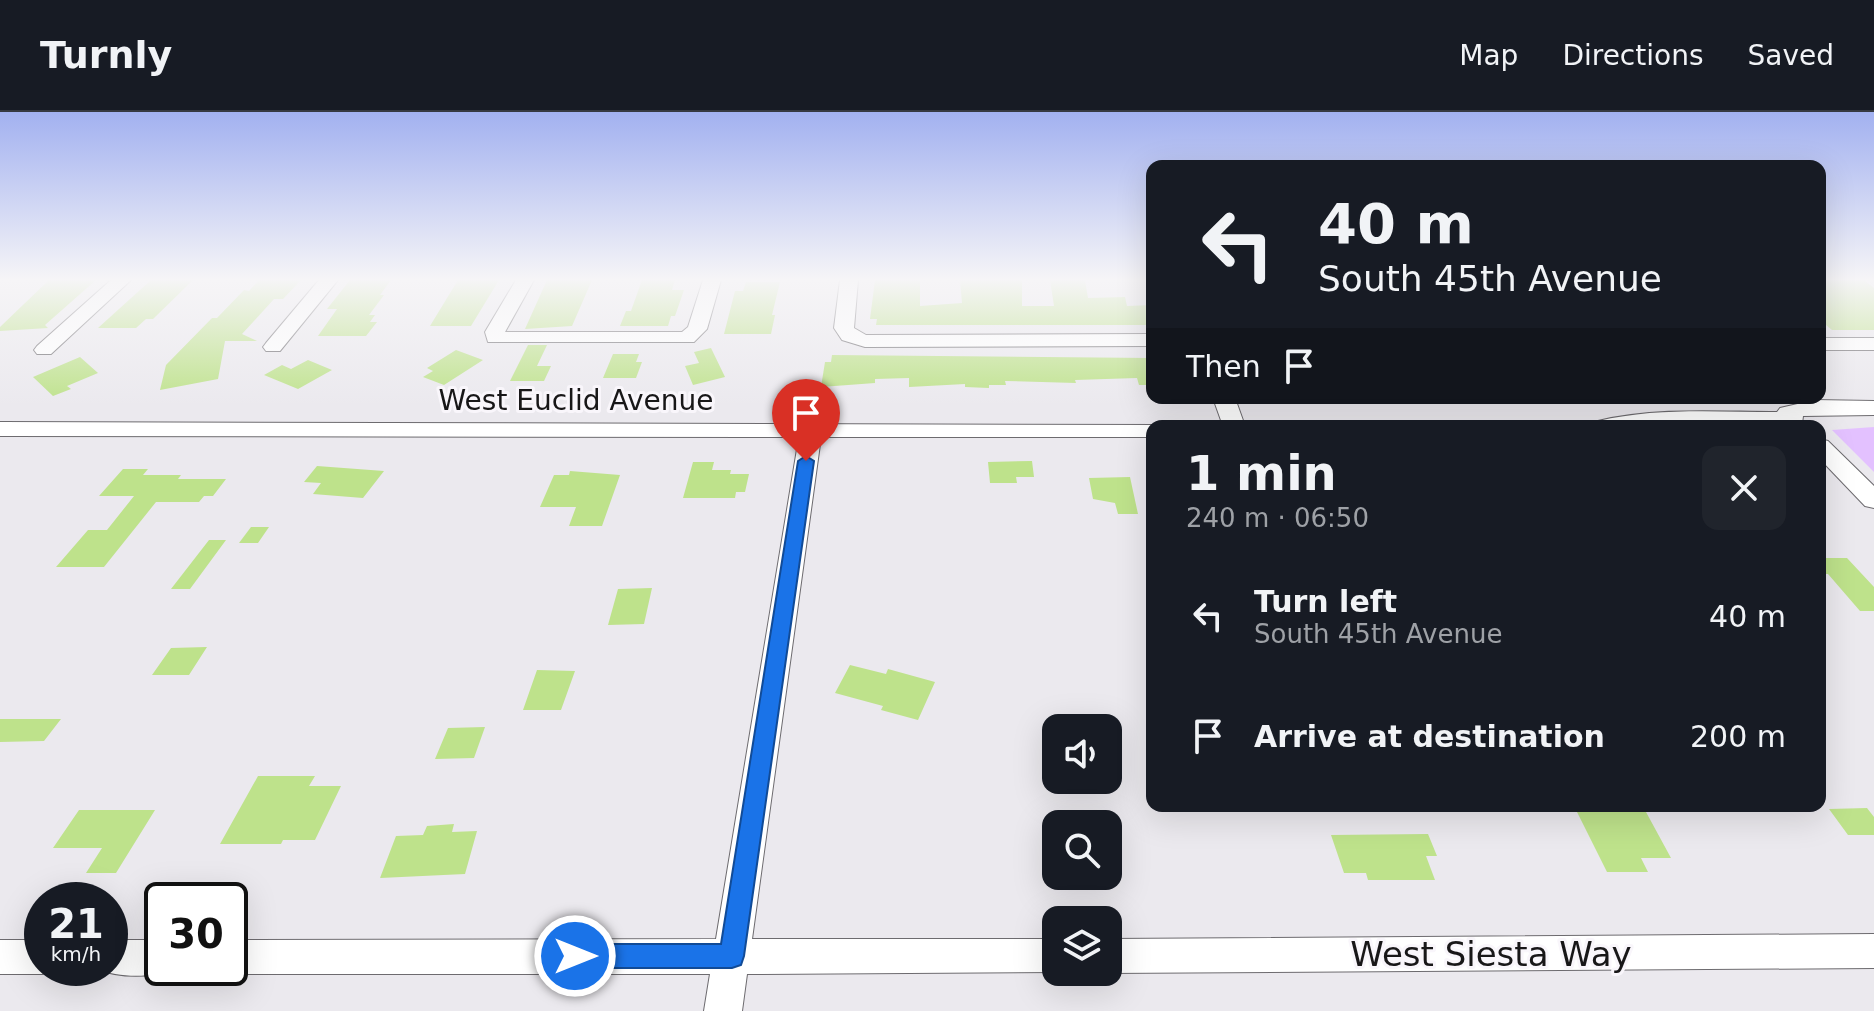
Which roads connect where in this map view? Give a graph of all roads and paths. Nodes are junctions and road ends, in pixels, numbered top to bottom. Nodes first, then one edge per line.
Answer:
1 (75, 322) edge
2 (294, 322) edge
3 (501, 322) edge
4 (699, 322) edge
5 (845, 322) edge
6 (1146, 340) edge
7 (1826, 344) edge
8 (1874, 344) edge
9 (273, 347) dead end
10 (44, 350) dead end
11 (1874, 408) edge
12 (1789, 414) edge
13 (1874, 418) edge
14 (1645, 420) edge
15 (0, 429) edge
16 (811, 430) junction
17 (1146, 430) edge
18 (1826, 452) edge
19 (1874, 500) edge
20 (1874, 951) edge
21 (732, 956) junction
22 (1042, 956) edge
23 (1122, 956) edge
24 (0, 957) edge
25 (24, 957) edge
26 (248, 957) edge
27 (723, 1011) edge

1 - 10 street
2 - 9 street
3 - 4 street
5 - 6 street
7 - 8 street
11 - 12 street
12 - 13 street
12 - 14 street
15 - 16 street, West Euclid Avenue
16 - 17 street, West Euclid Avenue
16 - 21 street
18 - 19 street
20 - 23 street, West Siesta Way
21 - 22 street
21 - 26 street
21 - 27 street
24 - 25 street

